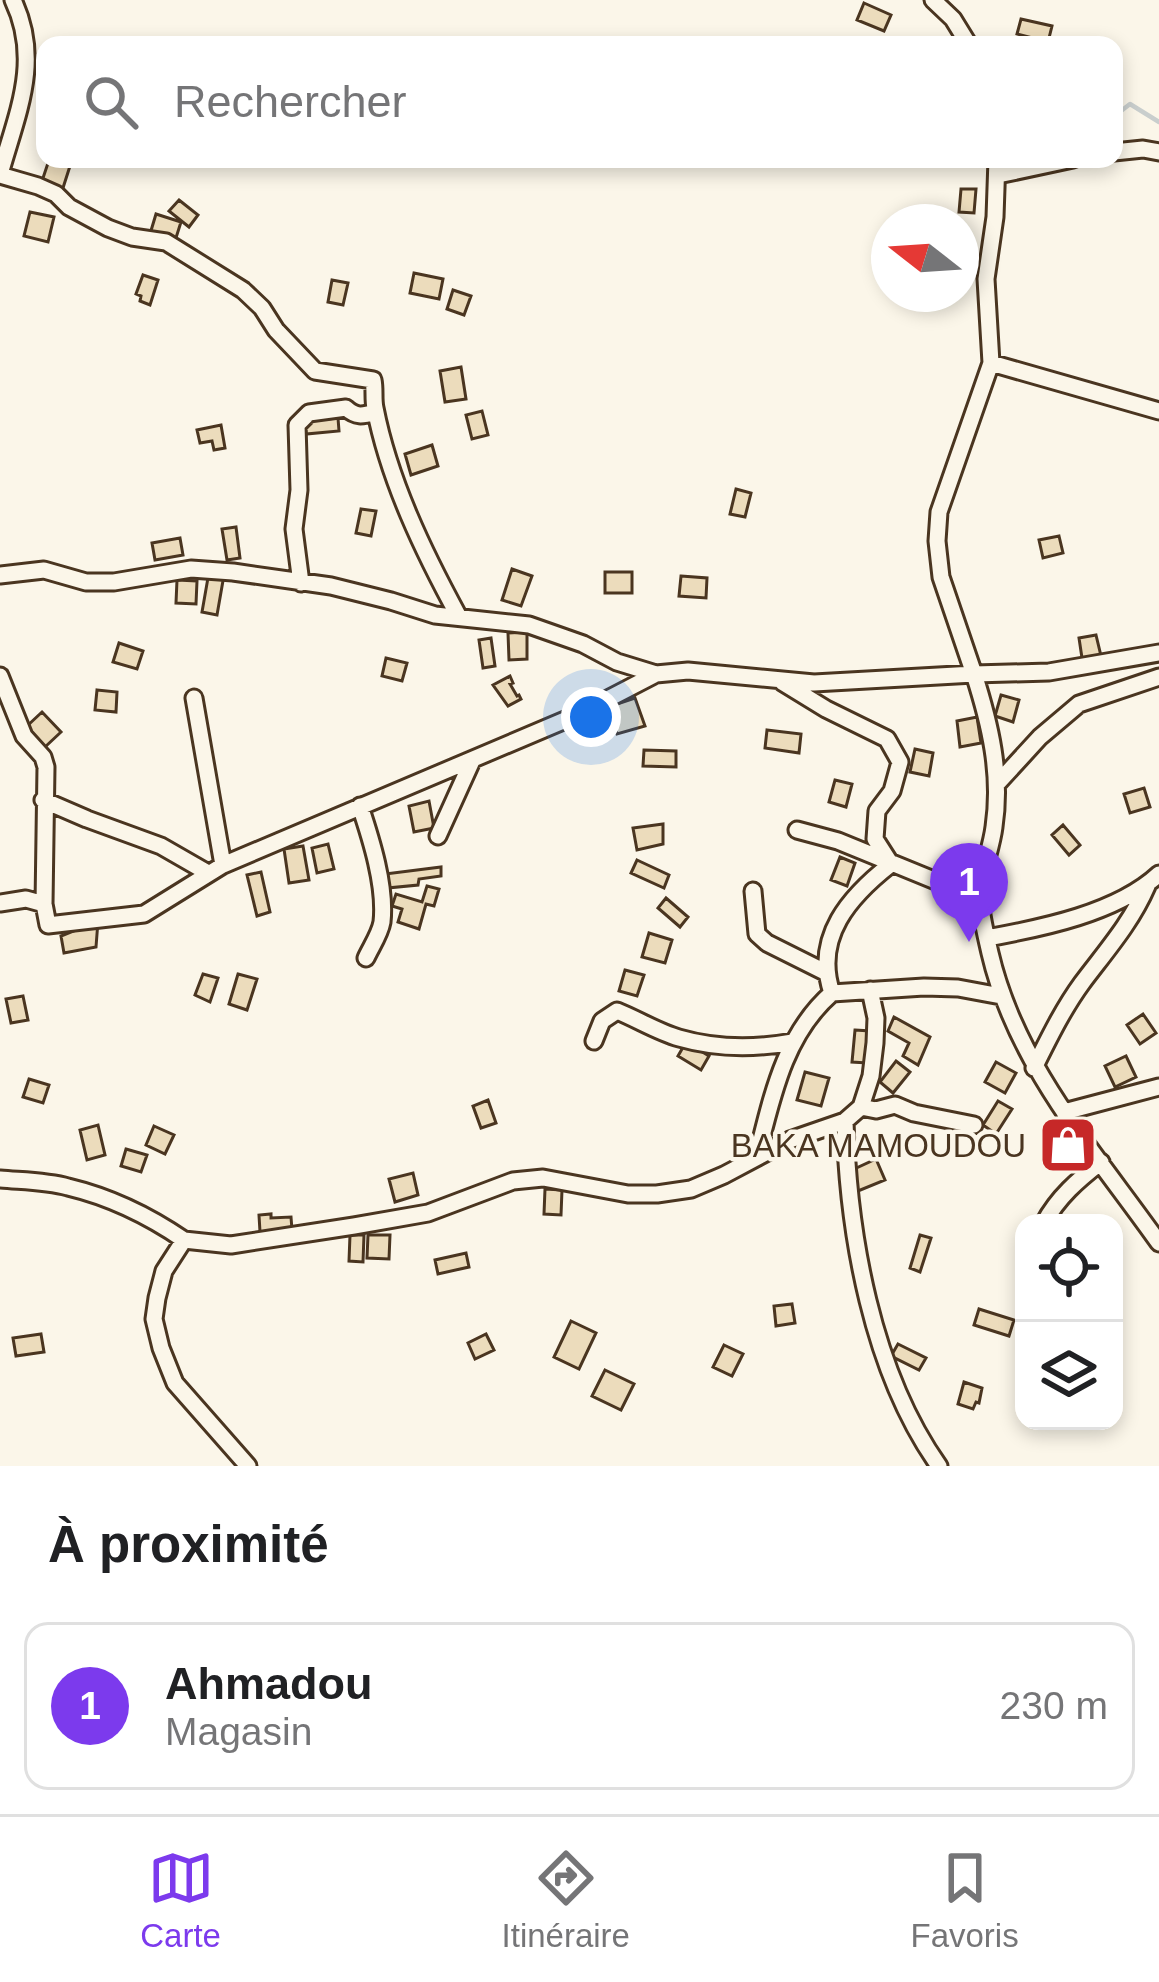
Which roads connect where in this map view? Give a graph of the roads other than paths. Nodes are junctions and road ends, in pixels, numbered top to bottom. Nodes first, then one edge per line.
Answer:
1 (13, 0) edge
2 (933, 0) edge
3 (963, 36) edge
4 (1123, 151) edge
5 (1159, 152) edge
6 (998, 168) edge
7 (0, 174) edge
8 (992, 363) junction
9 (1159, 410) edge
10 (375, 412) junction
11 (0, 575) edge
12 (301, 583) junction
13 (459, 617) junction
14 (1159, 653) edge
15 (656, 674) junction
16 (974, 674) junction
17 (0, 676) edge
18 (1159, 676) edge
19 (780, 681) junction
20 (194, 698) dead end
21 (472, 761) junction
22 (997, 784) junction
23 (44, 800) junction
24 (360, 806) junction
25 (797, 830) dead end
26 (438, 836) dead end
27 (891, 864) junction
28 (216, 869) junction
29 (1153, 880) edge
30 (753, 891) dead end
31 (980, 899) junction
32 (0, 903) edge
33 (44, 904) junction
34 (987, 938) junction
35 (366, 958) dead end
36 (825, 972) junction
37 (870, 990) junction
38 (832, 993) junction
39 (1001, 996) junction
40 (594, 1041) dead end
41 (793, 1042) junction
42 (1034, 1068) junction
43 (1159, 1087) edge
44 (861, 1107) junction
45 (1064, 1112) junction
46 (845, 1121) junction
47 (974, 1124) dead end
48 (757, 1156) junction
49 (1101, 1162) junction
50 (0, 1179) edge
51 (1049, 1214) edge
52 (184, 1240) junction
53 (1159, 1243) edge
54 (248, 1466) edge
55 (939, 1466) edge

1 - 7 street
2 - 3 street
4 - 5 street
6 - 8 street
7 - 10 street
8 - 9 street
8 - 16 street
10 - 12 street
10 - 13 street
11 - 12 street
12 - 13 street
13 - 15 street
14 - 16 street
15 - 19 street
15 - 21 street
16 - 19 street
16 - 22 street
17 - 23 street
18 - 22 street
19 - 27 street
20 - 28 street
21 - 24 street
21 - 26 street
22 - 31 street
23 - 28 street
23 - 33 street
24 - 28 street
24 - 35 street
25 - 27 street
27 - 31 street
27 - 36 street
28 - 33 street
29 - 34 street
29 - 42 street
30 - 36 street
31 - 34 street
32 - 33 street
34 - 39 street
36 - 38 street
37 - 38 street
37 - 39 street
37 - 44 street
38 - 41 street
39 - 42 street
40 - 41 street
41 - 48 street
42 - 45 street
43 - 45 street
44 - 46 street
44 - 47 street
45 - 49 street
46 - 48 street
46 - 55 street
48 - 52 street
49 - 51 street
49 - 53 street
50 - 52 street
52 - 54 street

